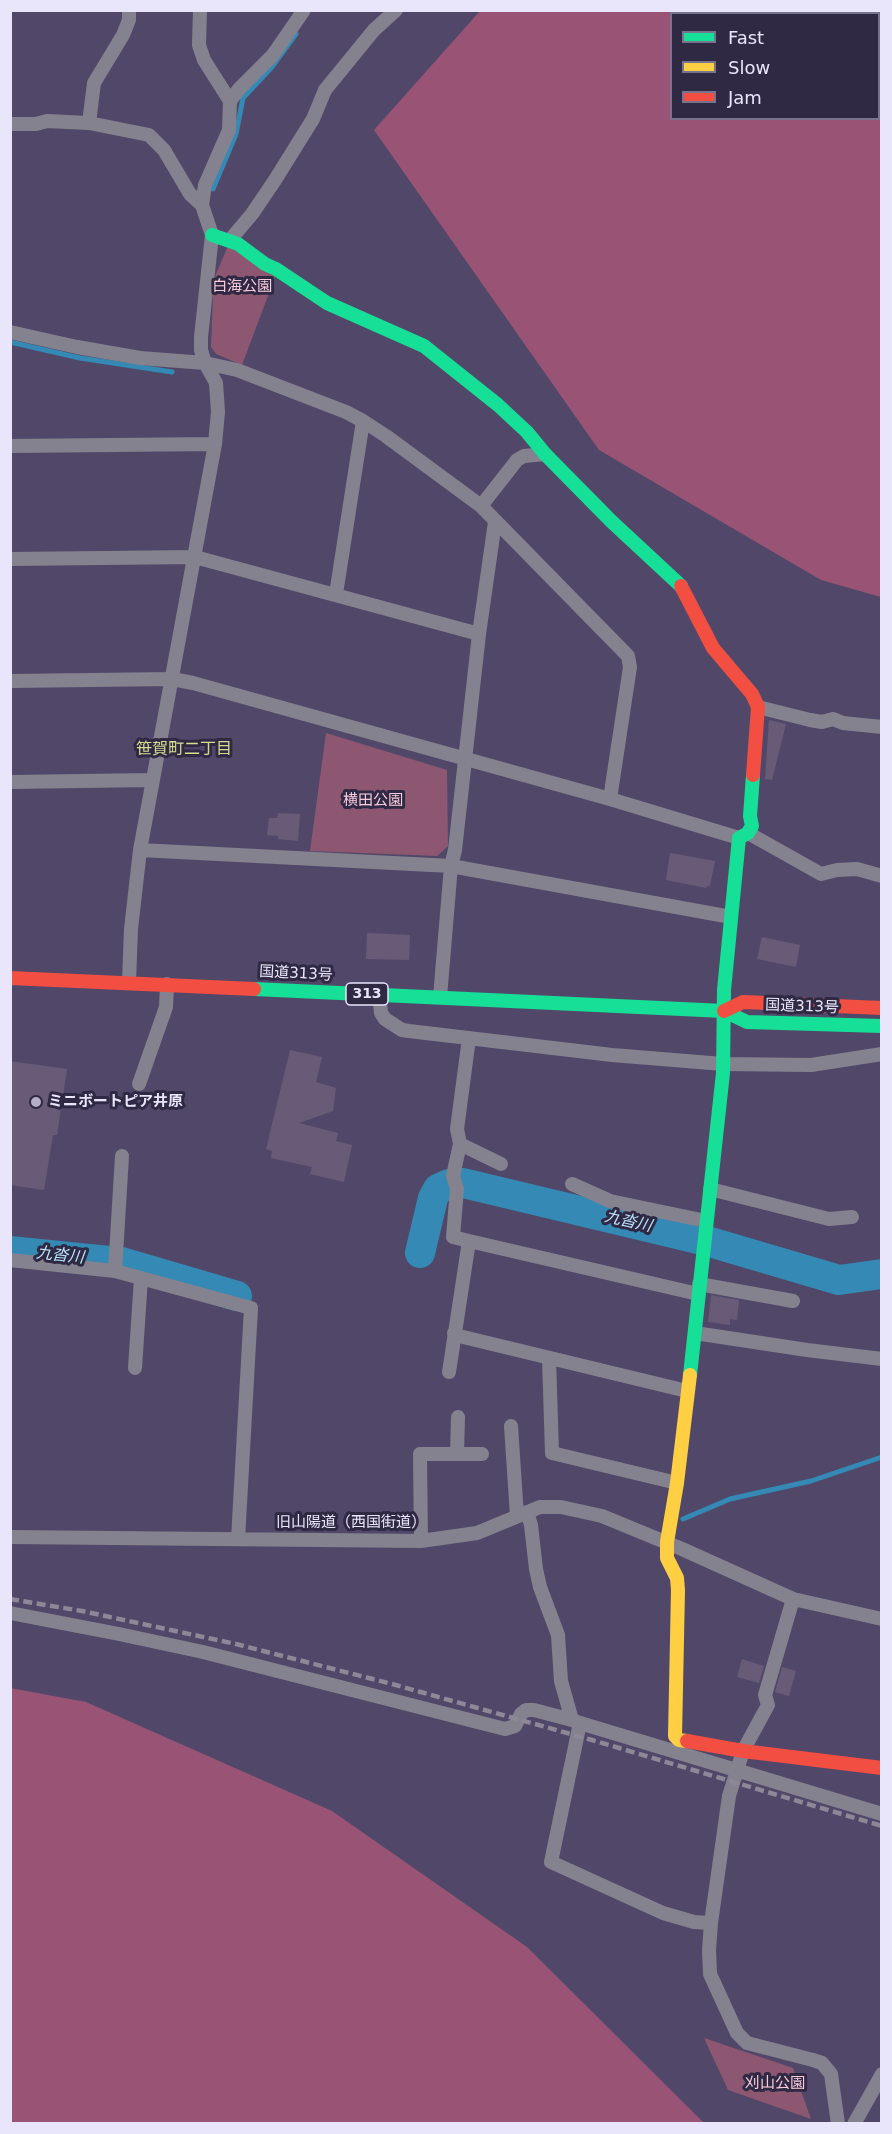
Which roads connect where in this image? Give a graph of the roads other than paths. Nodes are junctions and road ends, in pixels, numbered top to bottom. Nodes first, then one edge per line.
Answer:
1 (129, 10) edge
2 (200, 10) edge
3 (304, 10) edge
4 (396, 10) edge
5 (230, 101) junction
6 (89, 123) junction
7 (10, 124) edge
8 (202, 205) junction
9 (212, 234) junction
10 (230, 240) junction
11 (10, 332) edge
12 (205, 363) junction
13 (363, 421) junction
14 (215, 444) junction
15 (10, 446) edge
16 (544, 454) junction
17 (481, 506) junction
18 (495, 522) junction
19 (195, 557) junction
20 (10, 559) edge
21 (336, 594) junction
22 (479, 634) junction
23 (172, 679) junction
24 (10, 681) edge
25 (758, 708) junction
26 (882, 727) edge
27 (465, 760) junction
28 (152, 780) junction
29 (10, 782) edge
30 (610, 800) junction
31 (744, 835) junction
32 (140, 850) junction
33 (451, 866) junction
34 (882, 876) edge
35 (731, 917) junction
36 (10, 978) edge
37 (129, 982) junction
38 (167, 984) junction
39 (379, 994) junction
40 (440, 997) junction
41 (882, 1008) edge
42 (724, 1011) junction
43 (882, 1026) edge
44 (469, 1038) junction
45 (882, 1054) edge
46 (723, 1064) junction
47 (140, 1084) dead end
48 (460, 1144) junction
49 (123, 1156) dead end
50 (501, 1164) dead end
51 (572, 1184) dead end
52 (710, 1189) junction
53 (852, 1217) dead end
54 (705, 1234) junction
55 (469, 1241) junction
56 (10, 1260) edge
57 (115, 1271) junction
58 (141, 1278) junction
59 (699, 1289) junction
60 (792, 1301) dead end
61 (454, 1333) junction
62 (695, 1333) junction
63 (549, 1358) junction
64 (882, 1359) edge
65 (135, 1368) dead end
66 (449, 1372) dead end
67 (687, 1391) junction
68 (458, 1417) dead end
69 (511, 1426) dead end
70 (457, 1454) junction
71 (482, 1454) dead end
72 (677, 1483) junction
73 (522, 1514) junction
74 (10, 1537) edge
75 (238, 1539) junction
76 (422, 1541) junction
77 (667, 1542) junction
78 (794, 1599) junction
79 (10, 1613) edge
80 (882, 1619) edge
81 (576, 1721) junction
82 (743, 1751) junction
83 (882, 1768) edge
84 (736, 1770) junction
85 (882, 1814) edge
86 (711, 1923) junction
87 (882, 2074) edge
88 (838, 2124) edge
89 (854, 2124) edge

1 - 6 street
2 - 5 street
3 - 5 street
4 - 10 street
5 - 8 street
6 - 7 street
6 - 8 street
8 - 9 street
9 - 10 main road
9 - 12 street
10 - 16 main road
11 - 12 street
12 - 13 street
12 - 14 street
13 - 17 street
13 - 21 street
14 - 15 street
14 - 19 street
16 - 17 street
16 - 25 main road
17 - 18 street
18 - 22 street
18 - 30 street
19 - 20 street
19 - 21 street
19 - 23 street
21 - 22 street
22 - 27 street
23 - 24 street
23 - 27 street
23 - 28 street
25 - 26 street
25 - 31 main road
27 - 30 street
27 - 33 street
28 - 29 street
28 - 32 street
30 - 31 street
31 - 34 street
31 - 35 main road
32 - 33 street
32 - 37 street
33 - 35 street
33 - 40 street
35 - 42 main road
36 - 37 main road, 国道313号 / 313
37 - 38 main road, 国道313号 / 313
38 - 39 main road, 国道313号 / 313
38 - 47 street
39 - 40 main road, 国道313号 / 313
39 - 44 street
40 - 42 main road, 国道313号 / 313
41 - 42 main road, 国道313号 / 313
42 - 43 main road, 国道313号 / 313
42 - 46 main road
44 - 46 street
44 - 48 street
45 - 46 street
46 - 52 main road
48 - 50 street
48 - 55 street
49 - 57 street
51 - 54 street
52 - 53 street
52 - 54 main road
54 - 59 main road
55 - 59 street
55 - 61 street
56 - 57 street
57 - 58 street
58 - 65 street
58 - 75 street
59 - 60 street
59 - 62 main road
61 - 63 street
61 - 66 street
62 - 64 street
62 - 67 main road
63 - 67 street
63 - 72 street
67 - 72 main road
68 - 70 street
69 - 73 street
70 - 71 street
70 - 76 street
72 - 77 main road
73 - 76 street, 旧山陽道（西国街道）
73 - 77 street, 旧山陽道（西国街道）
73 - 81 street
74 - 75 street, 旧山陽道（西国街道）
75 - 76 street, 旧山陽道（西国街道）
77 - 78 street, 旧山陽道（西国街道）
77 - 82 main road
78 - 80 street, 旧山陽道（西国街道）
78 - 82 street
79 - 81 street
81 - 84 street
81 - 86 street
82 - 83 main road
82 - 84 street
84 - 85 street
84 - 86 street
86 - 88 street
87 - 89 street

